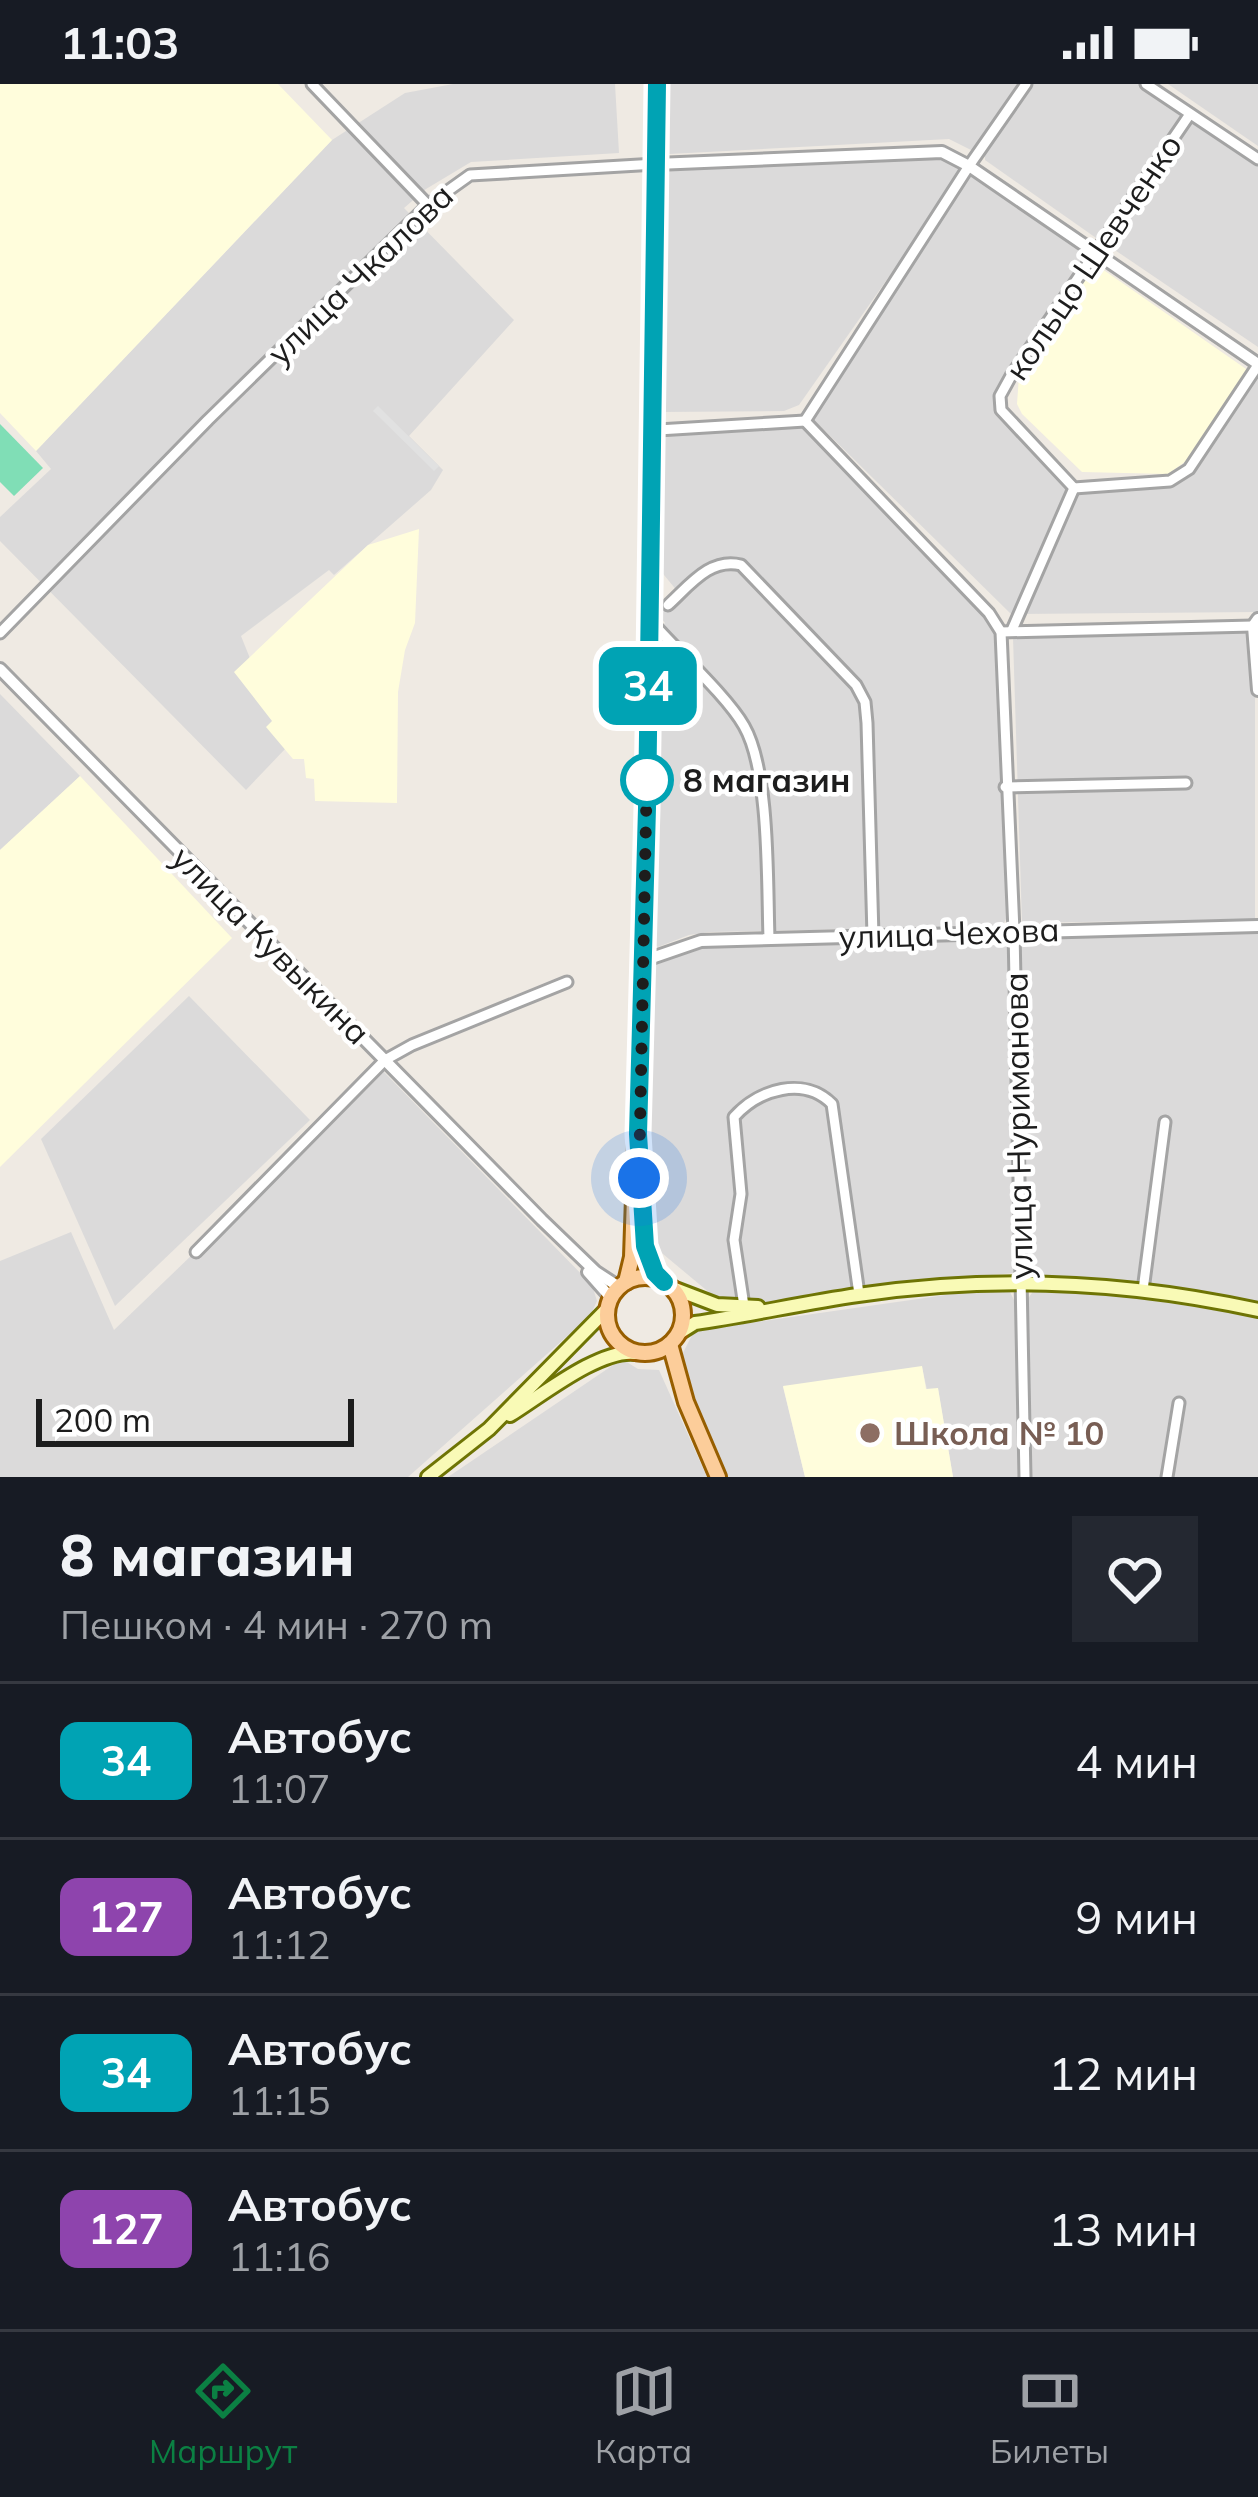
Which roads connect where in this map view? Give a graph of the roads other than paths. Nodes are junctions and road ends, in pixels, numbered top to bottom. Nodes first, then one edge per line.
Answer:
1 (312, 84) edge
2 (657, 84) edge
3 (1026, 84) edge
4 (1146, 84) edge
5 (1190, 114) junction
6 (1258, 160) edge
7 (656, 164) junction
8 (969, 166) junction
9 (428, 206) junction
10 (1094, 254) junction
11 (1258, 364) edge
12 (805, 421) junction
13 (658, 430) dead end
14 (1074, 488) junction
15 (668, 605) dead end
16 (649, 620) junction
17 (1255, 622) edge
18 (1006, 631) junction
19 (0, 633) edge
20 (0, 669) edge
21 (1258, 690) edge
22 (1186, 783) dead end
23 (1005, 787) junction
24 (1258, 926) edge
25 (1013, 931) junction
26 (873, 936) junction
27 (769, 938) junction
28 (643, 962) junction
29 (567, 982) dead end
30 (385, 1060) junction
31 (1166, 1122) dead end
32 (638, 1134) junction
33 (196, 1252) dead end
34 (1022, 1282) junction
35 (667, 1284) junction
36 (1143, 1290) junction
37 (616, 1294) junction
38 (859, 1294) junction
39 (744, 1306) junction
40 (790, 1307) junction
41 (1258, 1310) edge
42 (674, 1338) junction
43 (643, 1353) junction
44 (686, 1402) junction
45 (1179, 1403) dead end
46 (489, 1429) junction
47 (428, 1477) edge
48 (718, 1477) edge
49 (1025, 1477) edge
50 (1167, 1477) edge

1 - 9 street
2 - 7 main road
3 - 8 street
4 - 5 street
5 - 6 street
5 - 10 street, кольцо Шевченко
7 - 8 street, улица Чкалова
7 - 9 street, улица Чкалова
7 - 16 main road
8 - 10 street
8 - 12 street
9 - 19 street, улица Чкалова
10 - 11 street
10 - 14 street, кольцо Шевченко
11 - 14 street
12 - 13 street
12 - 18 street
14 - 18 street
15 - 26 street
16 - 27 street
16 - 28 main road
17 - 18 street
17 - 21 street
18 - 23 street, улица Нуриманова
20 - 30 street, улица Кувыкина
22 - 23 street
23 - 25 street, улица Нуриманова
24 - 25 street, улица Чехова
25 - 26 street, улица Чехова
25 - 34 street, улица Нуриманова
26 - 27 street, улица Чехова
27 - 28 street, улица Чехова
28 - 32 main road
29 - 30 street
30 - 33 street
30 - 37 street, улица Кувыкина
31 - 36 street
32 - 35 main road
32 - 37 main road
34 - 36 main road
34 - 38 main road
34 - 49 street, улица Нуриманова
35 - 37 main road
35 - 39 main road
35 - 42 main road
36 - 41 main road
37 - 43 main road
37 - 46 main road
38 - 39 street
38 - 40 main road
39 - 40 main road
40 - 42 main road
42 - 43 main road
42 - 44 main road
43 - 44 main road
43 - 46 main road
44 - 48 main road
45 - 50 street
46 - 47 main road

